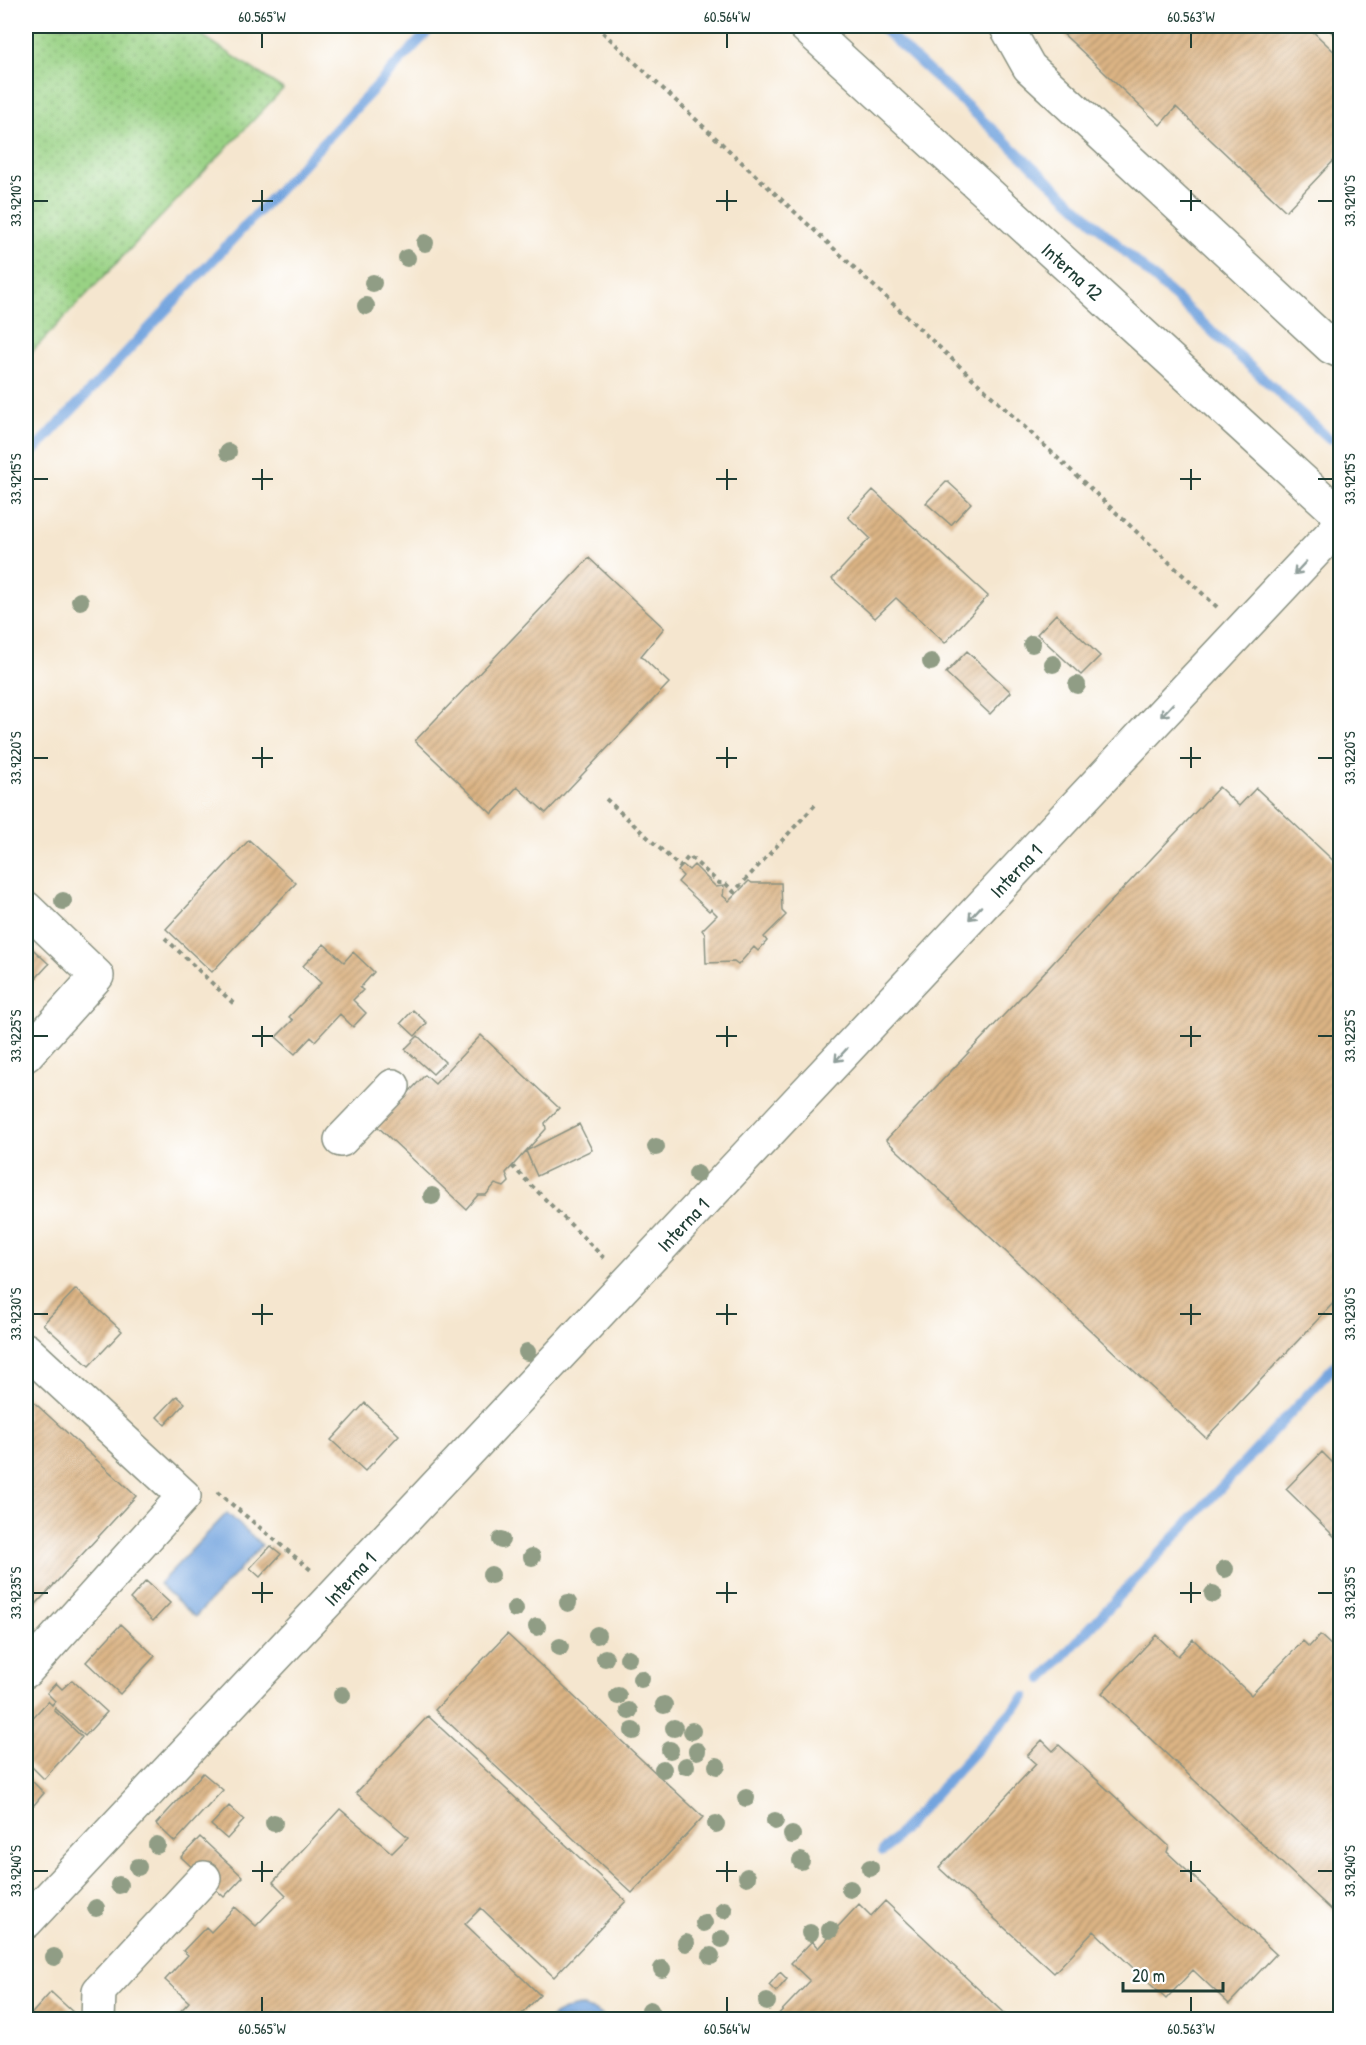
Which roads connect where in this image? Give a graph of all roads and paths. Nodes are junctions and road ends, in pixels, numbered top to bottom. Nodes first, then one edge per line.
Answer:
1 (596, 26) edge
2 (806, 26) edge
3 (1013, 31) edge
4 (1341, 351) edge
5 (1341, 515) edge
6 (1341, 525) edge
7 (1242, 630) junction
8 (606, 799) dead end
9 (816, 804) dead end
10 (26, 908) edge
11 (165, 938) dead end
12 (237, 1006) dead end
13 (26, 1055) edge
14 (393, 1086) dead end
15 (341, 1140) dead end
16 (512, 1166) dead end
17 (628, 1281) junction
18 (26, 1350) edge
19 (26, 1671) edge
20 (204, 1878) dead end
21 (26, 1922) edge
22 (98, 2019) edge

1 - 7 path
2 - 5 street, Interna 12
3 - 4 street
6 -> 7 street, Interna 1
7 -> 17 street, Interna 1
8 - 9 path
10 - 13 street
11 - 12 path
14 - 15 street
16 - 17 path
17 - 21 street, Interna 1
18 - 19 street
20 - 22 street

